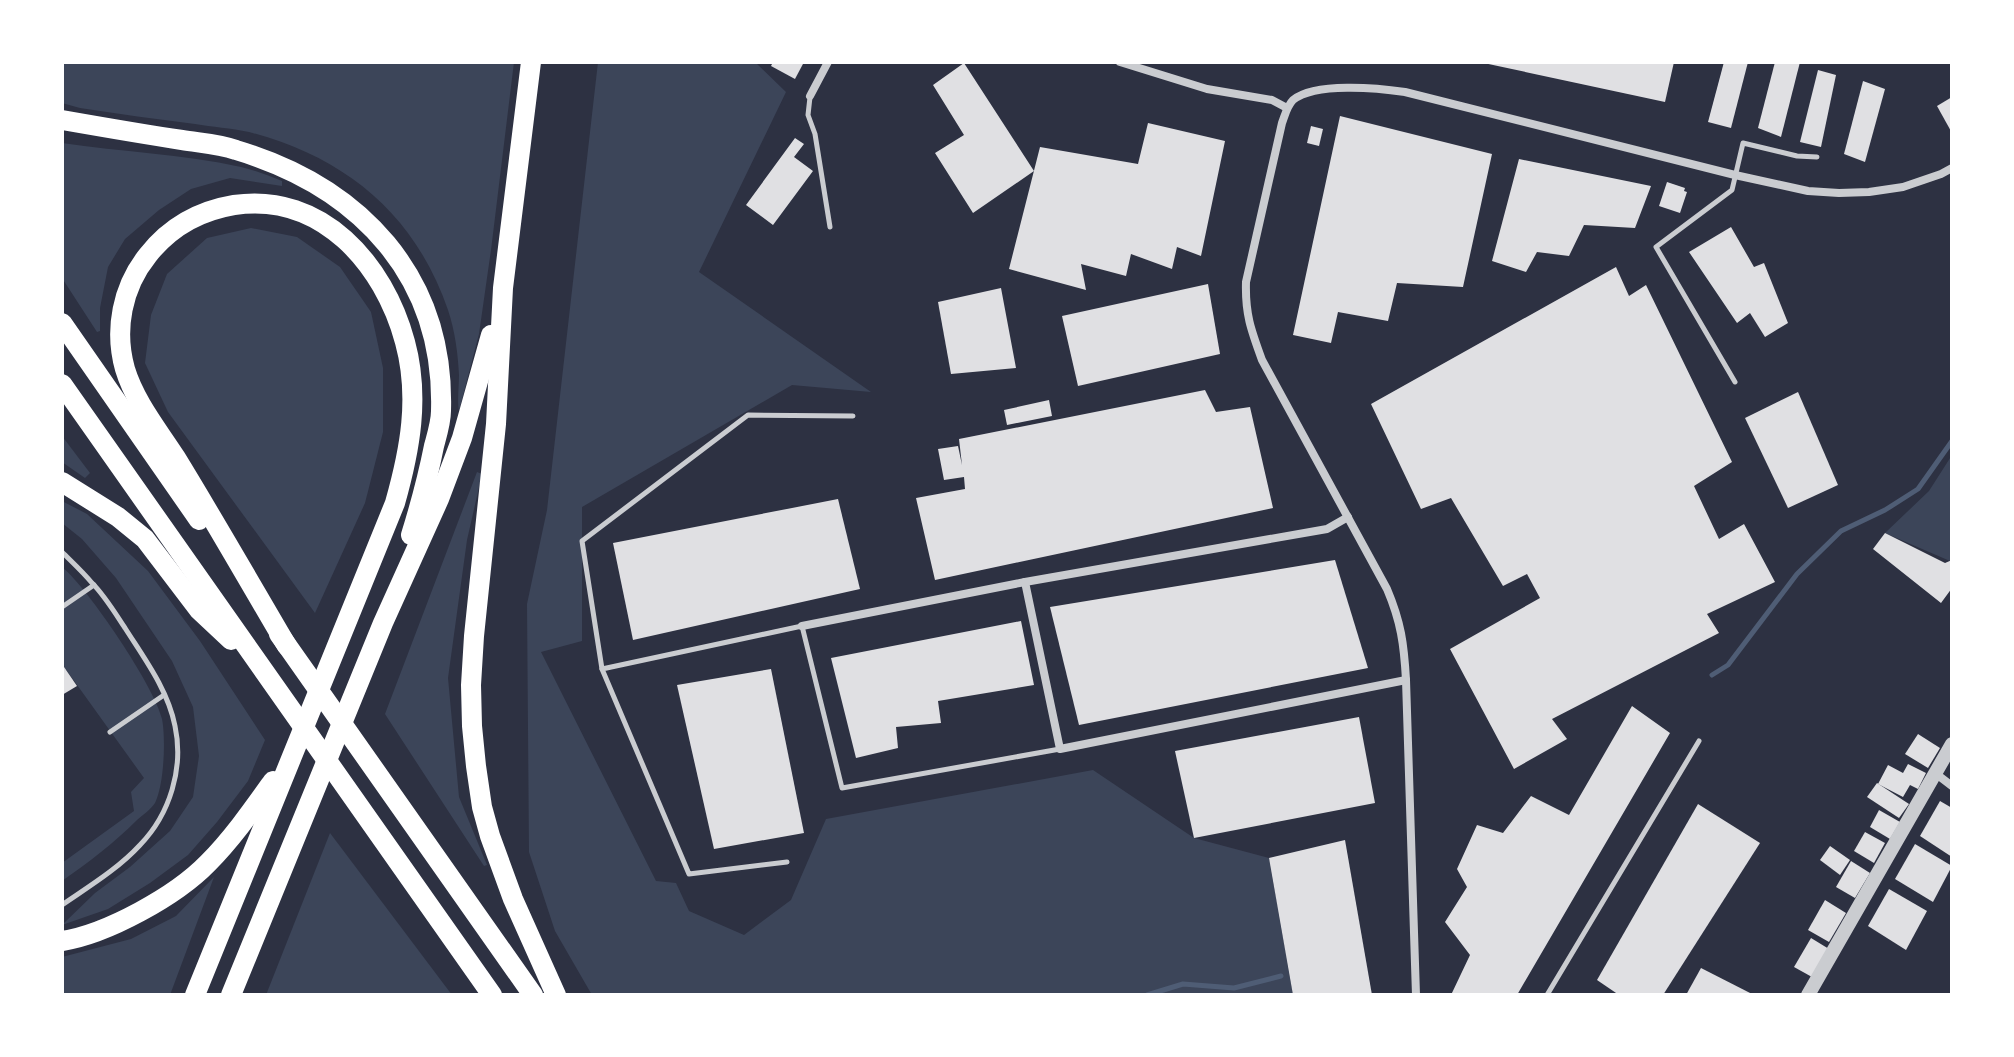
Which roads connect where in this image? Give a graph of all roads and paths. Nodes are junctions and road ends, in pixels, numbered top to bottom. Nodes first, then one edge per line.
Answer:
1 (531, 62) edge
2 (828, 62) edge
3 (1120, 62) edge
4 (810, 96) joint
5 (1287, 108) junction
6 (62, 120) edge
7 (1817, 157) dead end
8 (1952, 168) edge
9 (1735, 175) junction
10 (830, 227) dead end
11 (503, 288) junction
12 (62, 323) edge
13 (1735, 382) dead end
14 (62, 384) edge
15 (853, 416) dead end
16 (62, 482) edge
17 (1348, 517) junction
18 (62, 552) edge
19 (1025, 582) junction
20 (94, 585) junction
21 (62, 607) edge
22 (383, 623) junction
23 (802, 626) junction
24 (287, 646) junction
25 (602, 669) junction
26 (266, 675) junction
27 (1406, 680) junction
28 (164, 695) junction
29 (110, 732) dead end
30 (1699, 741) dead end
31 (1952, 744) edge
32 (1060, 749) junction
33 (289, 758) junction
34 (1935, 773) junction
35 (1952, 786) edge
36 (787, 862) dead end
37 (62, 905) edge
38 (62, 941) edge
39 (195, 995) edge
40 (231, 995) edge
41 (492, 995) edge
42 (533, 995) edge
43 (556, 995) edge
44 (1416, 995) edge
45 (1547, 995) edge
46 (1808, 995) edge

1 - 11 highway
2 - 4 street
3 - 5 street
4 - 10 lane
5 - 9 street
5 - 17 street
6 - 22 highway
7 - 9 lane
8 - 9 street
9 - 13 lane
11 - 22 highway
11 - 43 highway
12 - 24 highway
14 - 26 highway
15 - 25 lane
16 - 26 highway
17 - 19 street
17 - 27 street
18 - 20 lane
19 - 23 street
19 - 32 street
20 - 21 lane
20 - 28 lane
22 - 40 highway
23 - 25 lane
23 - 32 lane
24 - 33 highway
24 - 42 highway
25 - 36 lane
26 - 41 highway
27 - 32 street
27 - 44 street
28 - 29 lane
28 - 37 lane
30 - 45 lane
31 - 34 street
33 - 38 highway
33 - 39 highway
34 - 35 street
34 - 46 street

